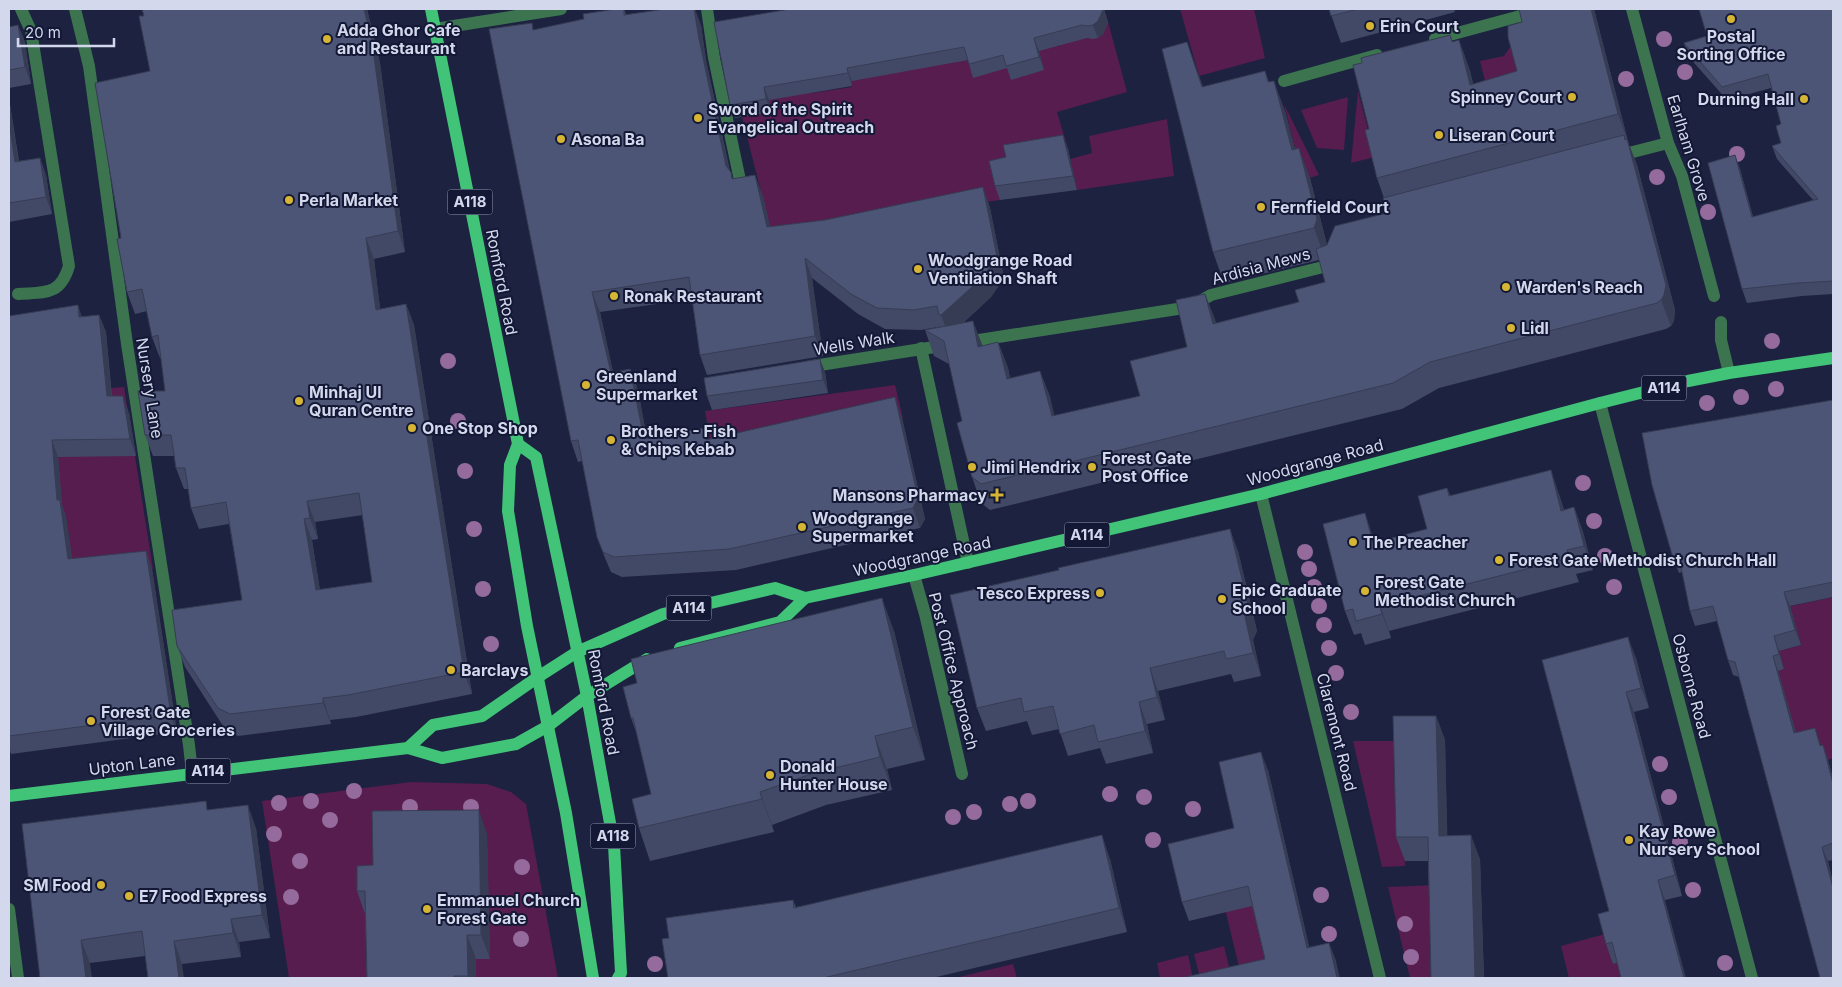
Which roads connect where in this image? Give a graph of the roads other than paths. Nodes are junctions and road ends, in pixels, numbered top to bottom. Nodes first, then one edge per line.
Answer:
1 (21, 9) edge
2 (75, 9) edge
3 (431, 9) edge
4 (561, 9) edge
5 (707, 9) edge
6 (1546, 9) edge
7 (1632, 9) edge
8 (435, 29) junction
9 (1423, 43) edge
10 (1385, 53) edge
11 (1284, 81) dead end
12 (1668, 143) junction
13 (1604, 160) edge
14 (741, 185) edge
15 (1338, 244) edge
16 (18, 294) dead end
17 (1714, 296) dead end
18 (1190, 307) joint
19 (1721, 322) dead end
20 (921, 348) junction
21 (1833, 358) edge
22 (791, 370) edge
23 (1729, 373) junction
24 (1600, 402) junction
25 (518, 444) junction
26 (1260, 494) junction
27 (968, 563) junction
28 (914, 575) junction
29 (805, 598) junction
30 (578, 652) junction
31 (538, 677) junction
32 (586, 696) junction
33 (548, 726) junction
34 (408, 748) junction
35 (192, 774) junction
36 (962, 774) dead end
37 (9, 796) edge
38 (9, 909) edge
39 (18, 978) edge
40 (593, 978) edge
41 (618, 978) edge
42 (1380, 978) edge
43 (1752, 978) edge

1 - 16 street
2 - 35 street, Nursery Lane
3 - 8 main road, Romford Road / A118
4 - 8 street
5 - 14 street
6 - 9 street
7 - 12 street, Earlham Grove
8 - 25 main road, Romford Road / A118
10 - 11 street
12 - 13 street
12 - 17 street, Earlham Grove
15 - 18 street, Ardisia Mews
18 - 20 street, Wells Walk
19 - 23 street
20 - 22 street, Wells Walk
20 - 27 street
21 - 23 main road, Woodgrange Road / A114
23 - 24 main road, Woodgrange Road / A114
24 - 26 main road, Woodgrange Road / A114
24 - 43 street, Osborne Road
25 - 30 main road, Romford Road / A118
25 - 31 main road, A118
26 - 27 main road, Woodgrange Road / A114
26 - 42 street, Claremont Road
27 - 28 main road, Woodgrange Road / A114
28 - 29 main road, Woodgrange Road / A114
28 - 36 street, Post Office Approach
29 - 30 main road, A114
29 - 32 main road, A114
30 - 31 main road, A114
30 - 32 main road, Romford Road / A118
31 - 33 main road, A118
31 - 34 main road, A114
32 - 33 main road, A114
32 - 41 main road, Romford Road / A118
33 - 34 main road, Upton Lane / A114
33 - 40 main road, A118
34 - 35 main road, Upton Lane / A114
35 - 37 main road, Upton Lane / A114
38 - 39 street

